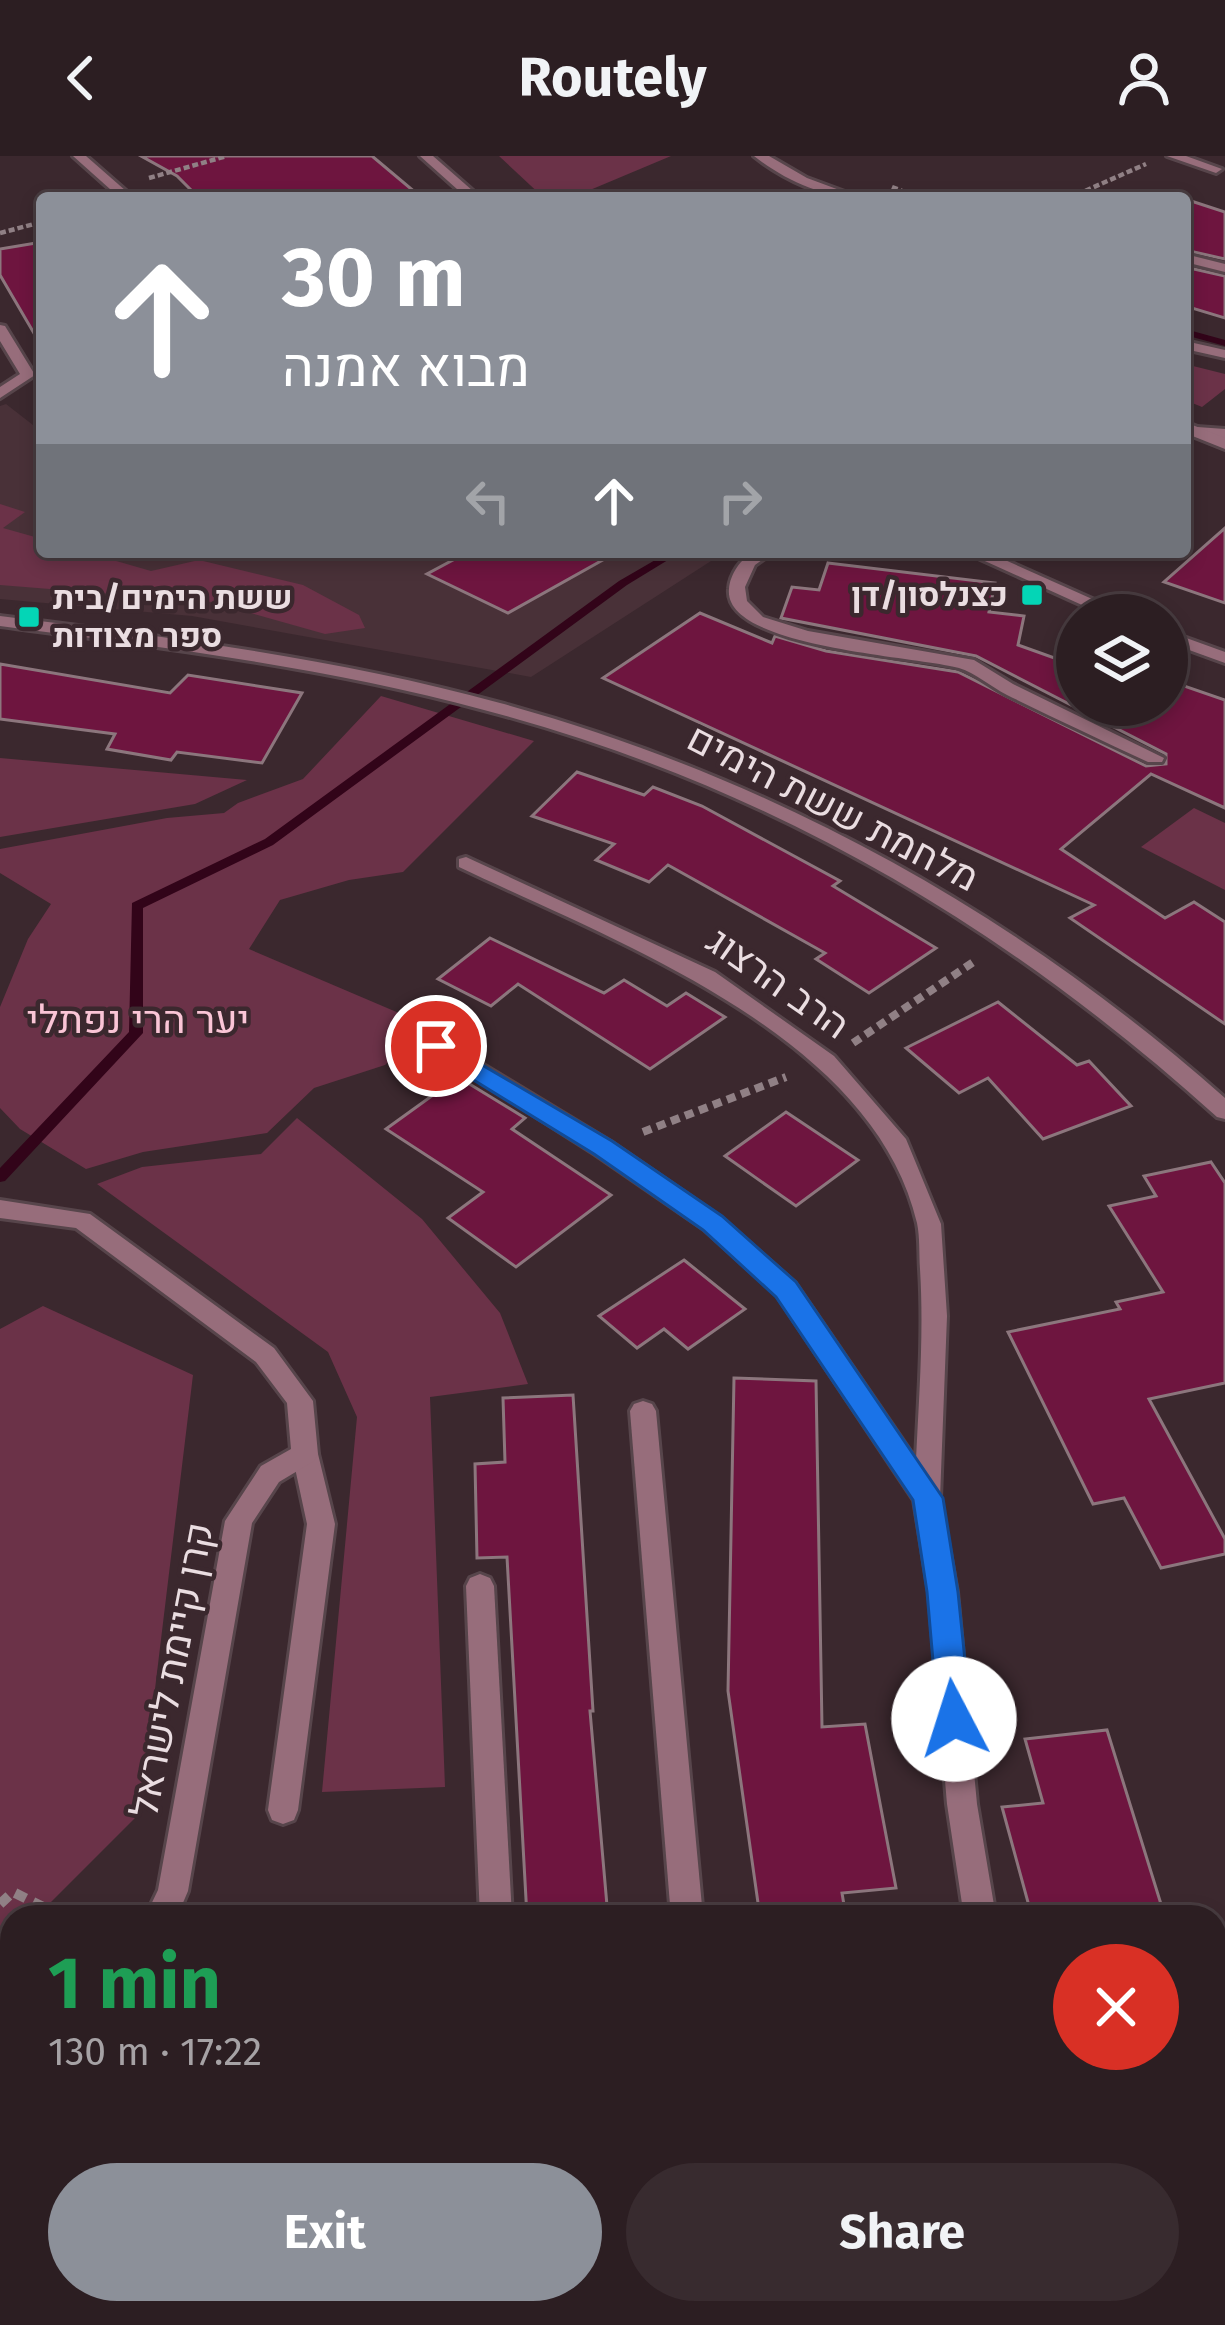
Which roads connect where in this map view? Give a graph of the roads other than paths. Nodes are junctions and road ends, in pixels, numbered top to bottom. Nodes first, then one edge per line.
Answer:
1 (79, 156) edge
2 (426, 156) edge
3 (760, 156) edge
4 (1173, 156) edge
5 (1220, 166) edge
6 (1225, 182) edge
7 (123, 192) edge
8 (468, 192) edge
9 (837, 192) edge
10 (1191, 259) edge
11 (1225, 268) edge
12 (0, 329) edge
13 (1191, 349) edge
14 (1225, 355) edge
15 (28, 376) junction
16 (36, 386) edge
17 (0, 394) edge
18 (1191, 429) edge
19 (1225, 434) edge
20 (1225, 444) edge
21 (755, 558) edge
22 (987, 558) edge
23 (1070, 594) edge
24 (0, 621) edge
25 (1188, 644) edge
26 (1225, 658) edge
27 (1155, 758) dead end
28 (466, 863) dead end
29 (436, 1046) dead end
30 (1225, 1111) edge
31 (0, 1209) edge
32 (643, 1411) dead end
33 (305, 1454) junction
34 (927, 1498) junction
35 (480, 1586) dead end
36 (283, 1810) dead end
37 (166, 1905) edge
38 (495, 1905) edge
39 (686, 1905) edge
40 (978, 1905) edge

1 - 7 street
2 - 8 street
3 - 9 street
4 - 5 street
5 - 6 street
10 - 11 street
12 - 15 street
13 - 14 street
15 - 16 street
15 - 17 street
18 - 19 street
18 - 20 street
21 - 27 street
22 - 23 street
24 - 30 street, מלחמת ששת הימים
25 - 26 street
28 - 34 street, הרב הרצוג
29 - 34 street
31 - 33 street
32 - 39 street
33 - 36 street
33 - 37 street, קרן קיימת לישראל
34 - 40 street, הרב הרצוג
35 - 38 street

